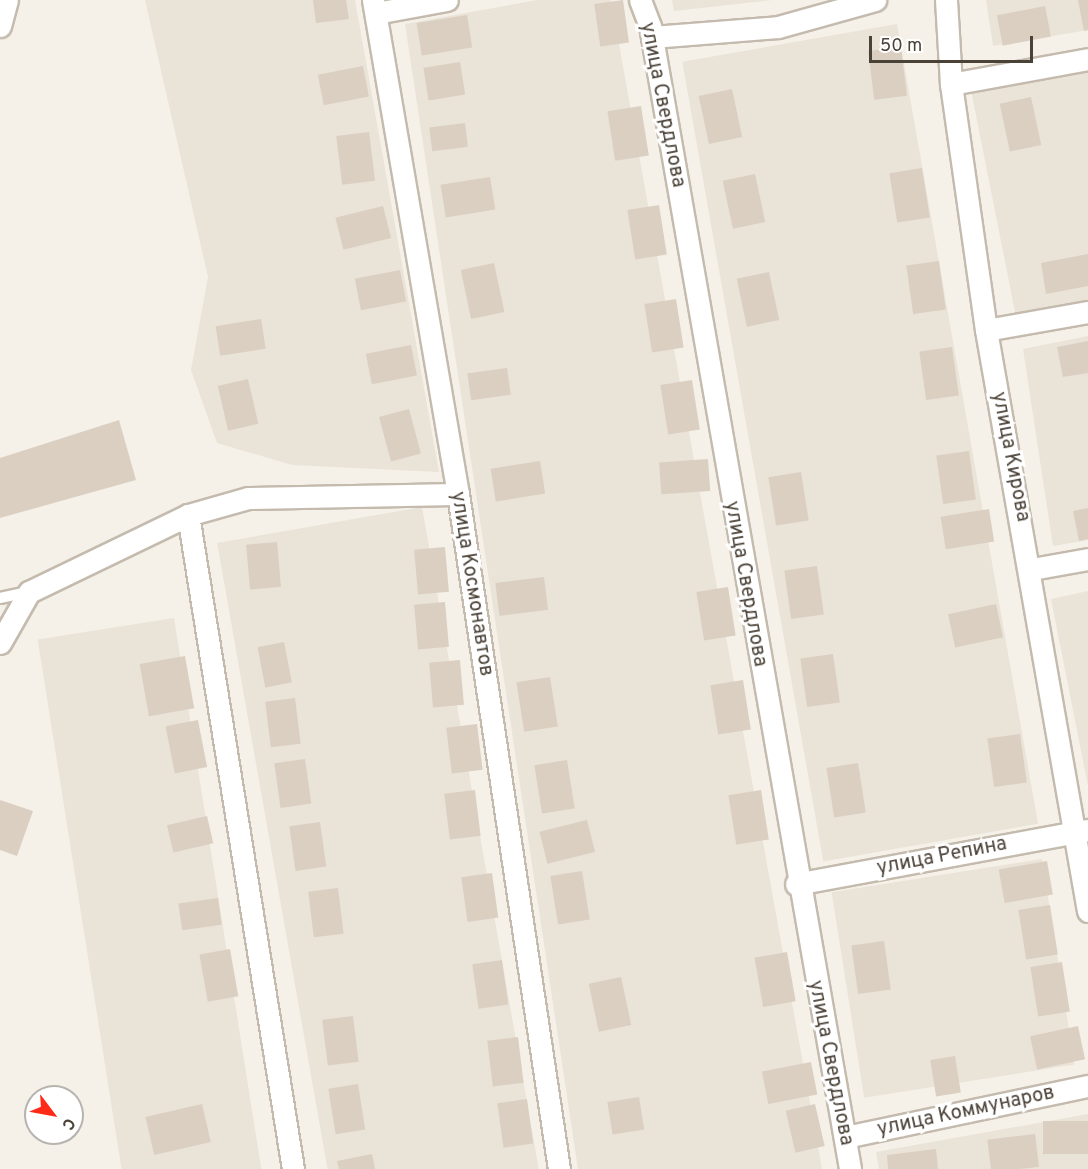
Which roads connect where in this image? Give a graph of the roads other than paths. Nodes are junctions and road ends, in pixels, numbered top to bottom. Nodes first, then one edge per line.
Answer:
1 (7, 0) edge
2 (447, 0) edge
3 (640, 0) edge
4 (875, 0) edge
5 (946, 0) edge
6 (375, 7) edge
7 (0, 26) edge
8 (652, 37) junction
9 (1088, 59) edge
10 (951, 84) junction
11 (1088, 312) edge
12 (986, 330) junction
13 (458, 494) junction
14 (188, 514) junction
15 (1088, 559) edge
16 (1032, 569) junction
17 (29, 592) junction
18 (0, 598) edge
19 (0, 643) edge
20 (1081, 831) edge
21 (796, 884) junction
22 (1088, 911) edge
23 (1088, 1086) edge
24 (844, 1137) junction
25 (293, 1169) edge
26 (559, 1169) edge
27 (850, 1169) edge

1 - 7 street
2 - 6 street
3 - 8 street, улица Свердлова
4 - 8 street
5 - 10 street, улица Кирова
6 - 13 street, улица Космонавтов
8 - 21 street, улица Свердлова
9 - 10 street
10 - 12 street, улица Кирова
11 - 12 street
12 - 16 street, улица Кирова
13 - 14 street
13 - 26 street, улица Космонавтов
14 - 17 street
14 - 25 street
15 - 16 street
16 - 20 street, улица Кирова
17 - 18 lane
17 - 19 street
20 - 21 street, улица Репина
20 - 22 street, улица Кирова
21 - 24 street, улица Свердлова
23 - 24 street, улица Коммунаров
24 - 27 street, улица Свердлова

